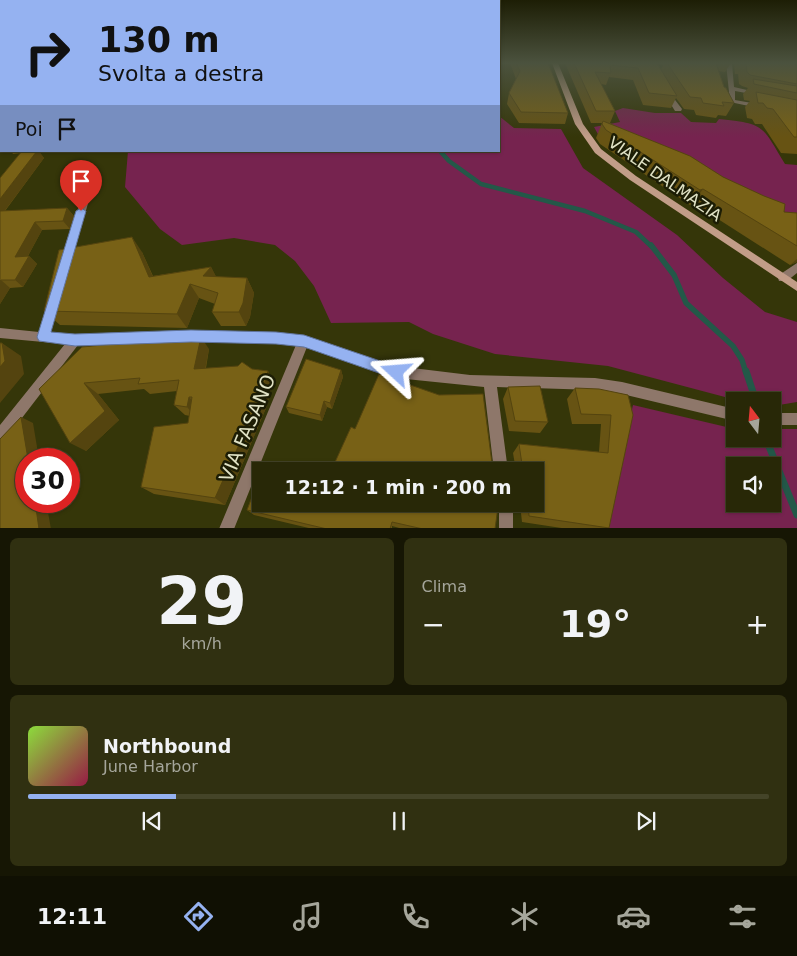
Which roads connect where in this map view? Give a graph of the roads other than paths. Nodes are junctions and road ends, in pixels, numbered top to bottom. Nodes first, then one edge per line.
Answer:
1 (565, 88) edge
2 (664, 88) edge
3 (731, 88) joint
4 (769, 95) edge
5 (678, 108) edge
6 (769, 108) edge
7 (87, 193) dead end
8 (65, 265) edge
9 (797, 267) edge
10 (783, 278) junction
11 (797, 287) edge
12 (57, 292) edge
13 (0, 333) edge
14 (43, 337) junction
15 (75, 340) junction
16 (304, 341) junction
17 (490, 382) junction
18 (726, 413) edge
19 (7, 418) edge
20 (797, 418) edge
21 (781, 419) edge
22 (0, 435) edge
23 (500, 462) edge
24 (507, 512) edge
25 (226, 528) edge
26 (506, 528) edge

1 - 10 main road, VIALE DALMAZIA
2 - 5 street
3 - 4 street
3 - 6 street
7 - 8 street
9 - 10 street
10 - 11 main road, VIALE DALMAZIA
12 - 14 street
13 - 14 street
14 - 15 street
15 - 16 street
15 - 19 street
16 - 17 street
16 - 25 street, VIA FASANO
17 - 18 street
17 - 23 street
19 - 22 street
20 - 21 street
24 - 26 street

